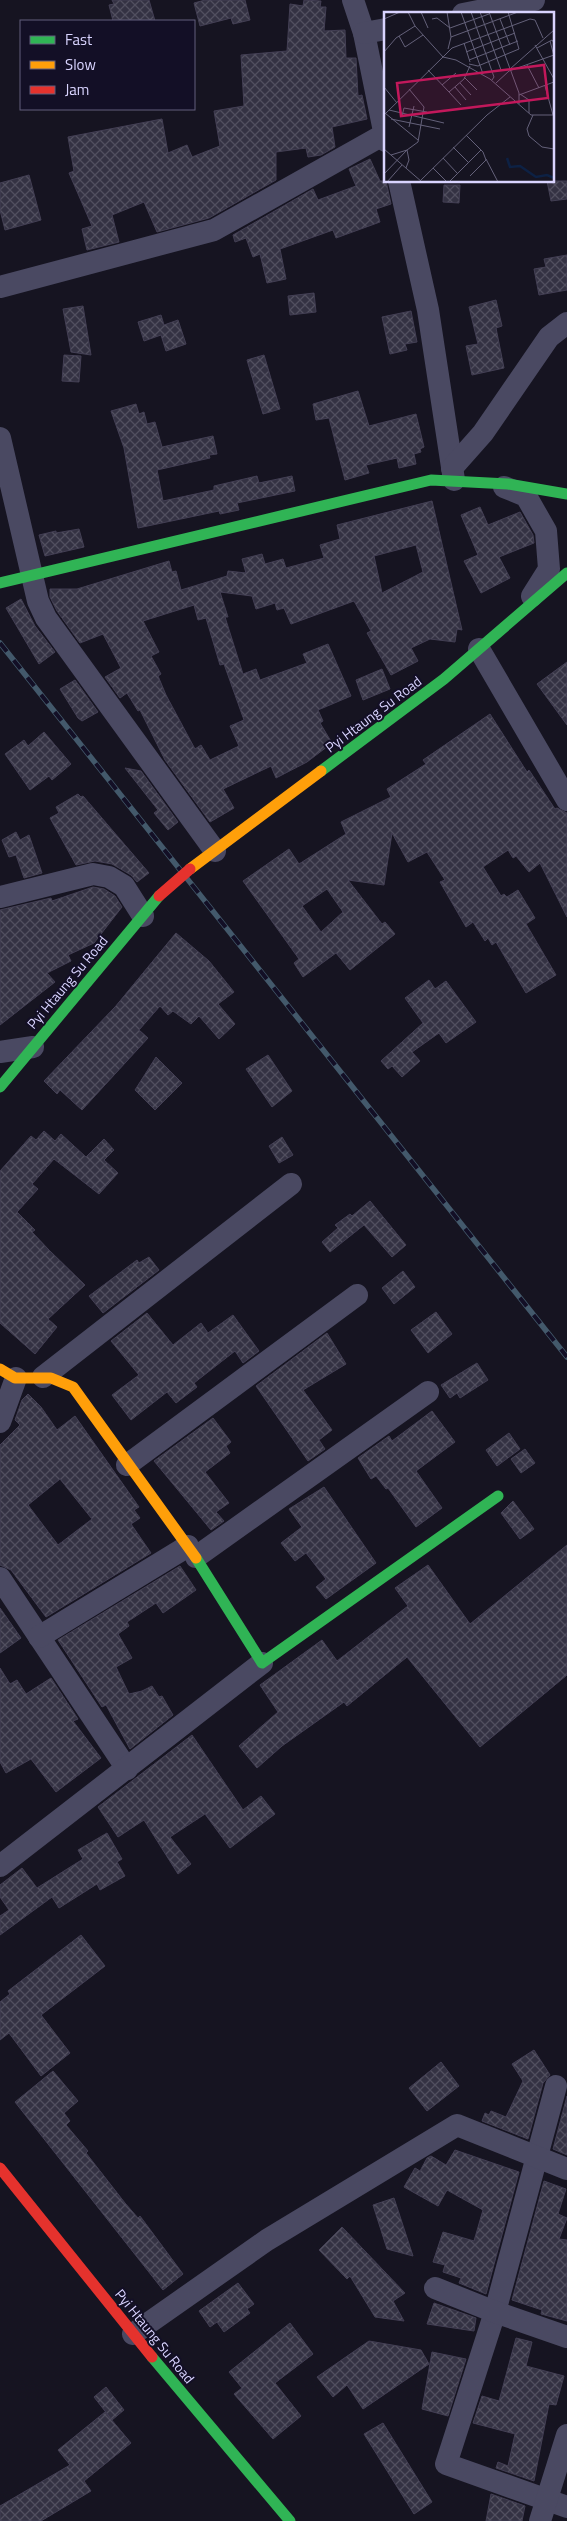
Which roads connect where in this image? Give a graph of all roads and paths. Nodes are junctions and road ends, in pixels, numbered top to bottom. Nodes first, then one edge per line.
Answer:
1 (353, 0) edge
2 (534, 0) edge
3 (473, 12) edge
4 (384, 29) edge
5 (364, 33) junction
6 (384, 138) edge
7 (399, 182) edge
8 (0, 287) edge
9 (567, 323) edge
10 (0, 438) edge
11 (453, 474) junction
12 (496, 483) junction
13 (567, 494) edge
14 (567, 573) edge
15 (32, 576) junction
16 (0, 583) edge
17 (522, 612) junction
18 (479, 649) junction
19 (567, 800) edge
20 (215, 851) junction
21 (0, 896) edge
22 (143, 916) junction
23 (33, 1047) junction
24 (0, 1052) edge
25 (0, 1087) edge
26 (291, 1184) dead end
27 (357, 1295) dead end
28 (8, 1374) edge
29 (43, 1377) junction
30 (428, 1392) dead end
31 (0, 1422) edge
32 (127, 1465) junction
33 (498, 1496) dead end
34 (192, 1552) junction
35 (0, 1578) edge
36 (39, 1637) junction
37 (262, 1663) junction
38 (127, 1769) junction
39 (0, 1866) edge
40 (556, 2086) dead end
41 (537, 2158) junction
42 (0, 2168) edge
43 (567, 2169) edge
44 (434, 2288) dead end
45 (495, 2312) junction
46 (133, 2334) junction
47 (567, 2336) edge
48 (567, 2435) edge
49 (551, 2510) edge
50 (290, 2521) edge

1 - 5 street
2 - 3 street
4 - 5 street
5 - 6 street
6 - 8 street
7 - 11 street
9 - 11 street
10 - 15 street
11 - 12 main road
11 - 15 main road
12 - 13 main road
12 - 17 street
14 - 17 main road, Pyi Htaung Su Road
15 - 16 main road
15 - 20 street
17 - 18 main road, Pyi Htaung Su Road
18 - 19 street
18 - 20 main road, Pyi Htaung Su Road
20 - 22 main road, Pyi Htaung Su Road, bridge
21 - 22 street
22 - 23 main road, Pyi Htaung Su Road
23 - 24 street
23 - 25 main road, Pyi Htaung Su Road
26 - 29 street
27 - 32 street
28 - 29 main road
28 - 31 street
29 - 32 main road
30 - 34 street
32 - 34 main road
33 - 37 main road
34 - 36 street
34 - 37 main road
35 - 36 street
36 - 38 street
37 - 38 street
38 - 39 street
40 - 41 street
41 - 43 street
41 - 45 street
41 - 46 street
42 - 46 main road, Pyi Htaung Su Road
44 - 45 street
45 - 47 street
45 - 49 street
46 - 50 main road, Pyi Htaung Su Road
48 - 49 street

